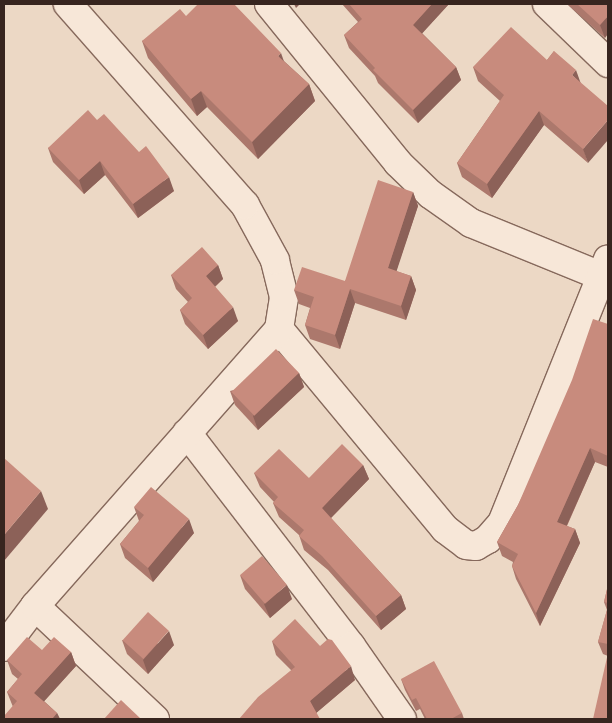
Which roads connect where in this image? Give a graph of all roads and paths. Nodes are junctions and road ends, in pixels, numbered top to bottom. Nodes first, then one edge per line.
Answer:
1 (68, 4) edge
2 (269, 4) edge
3 (546, 4) edge
4 (608, 63) edge
5 (604, 267) edge
6 (280, 329) junction
7 (187, 433) junction
8 (35, 606) junction
9 (4, 647) edge
10 (155, 719) edge
11 (402, 719) edge

1 - 6 street
2 - 5 street
3 - 4 street
5 - 6 street
6 - 7 street
7 - 8 street
7 - 11 street
8 - 9 street
8 - 10 street

